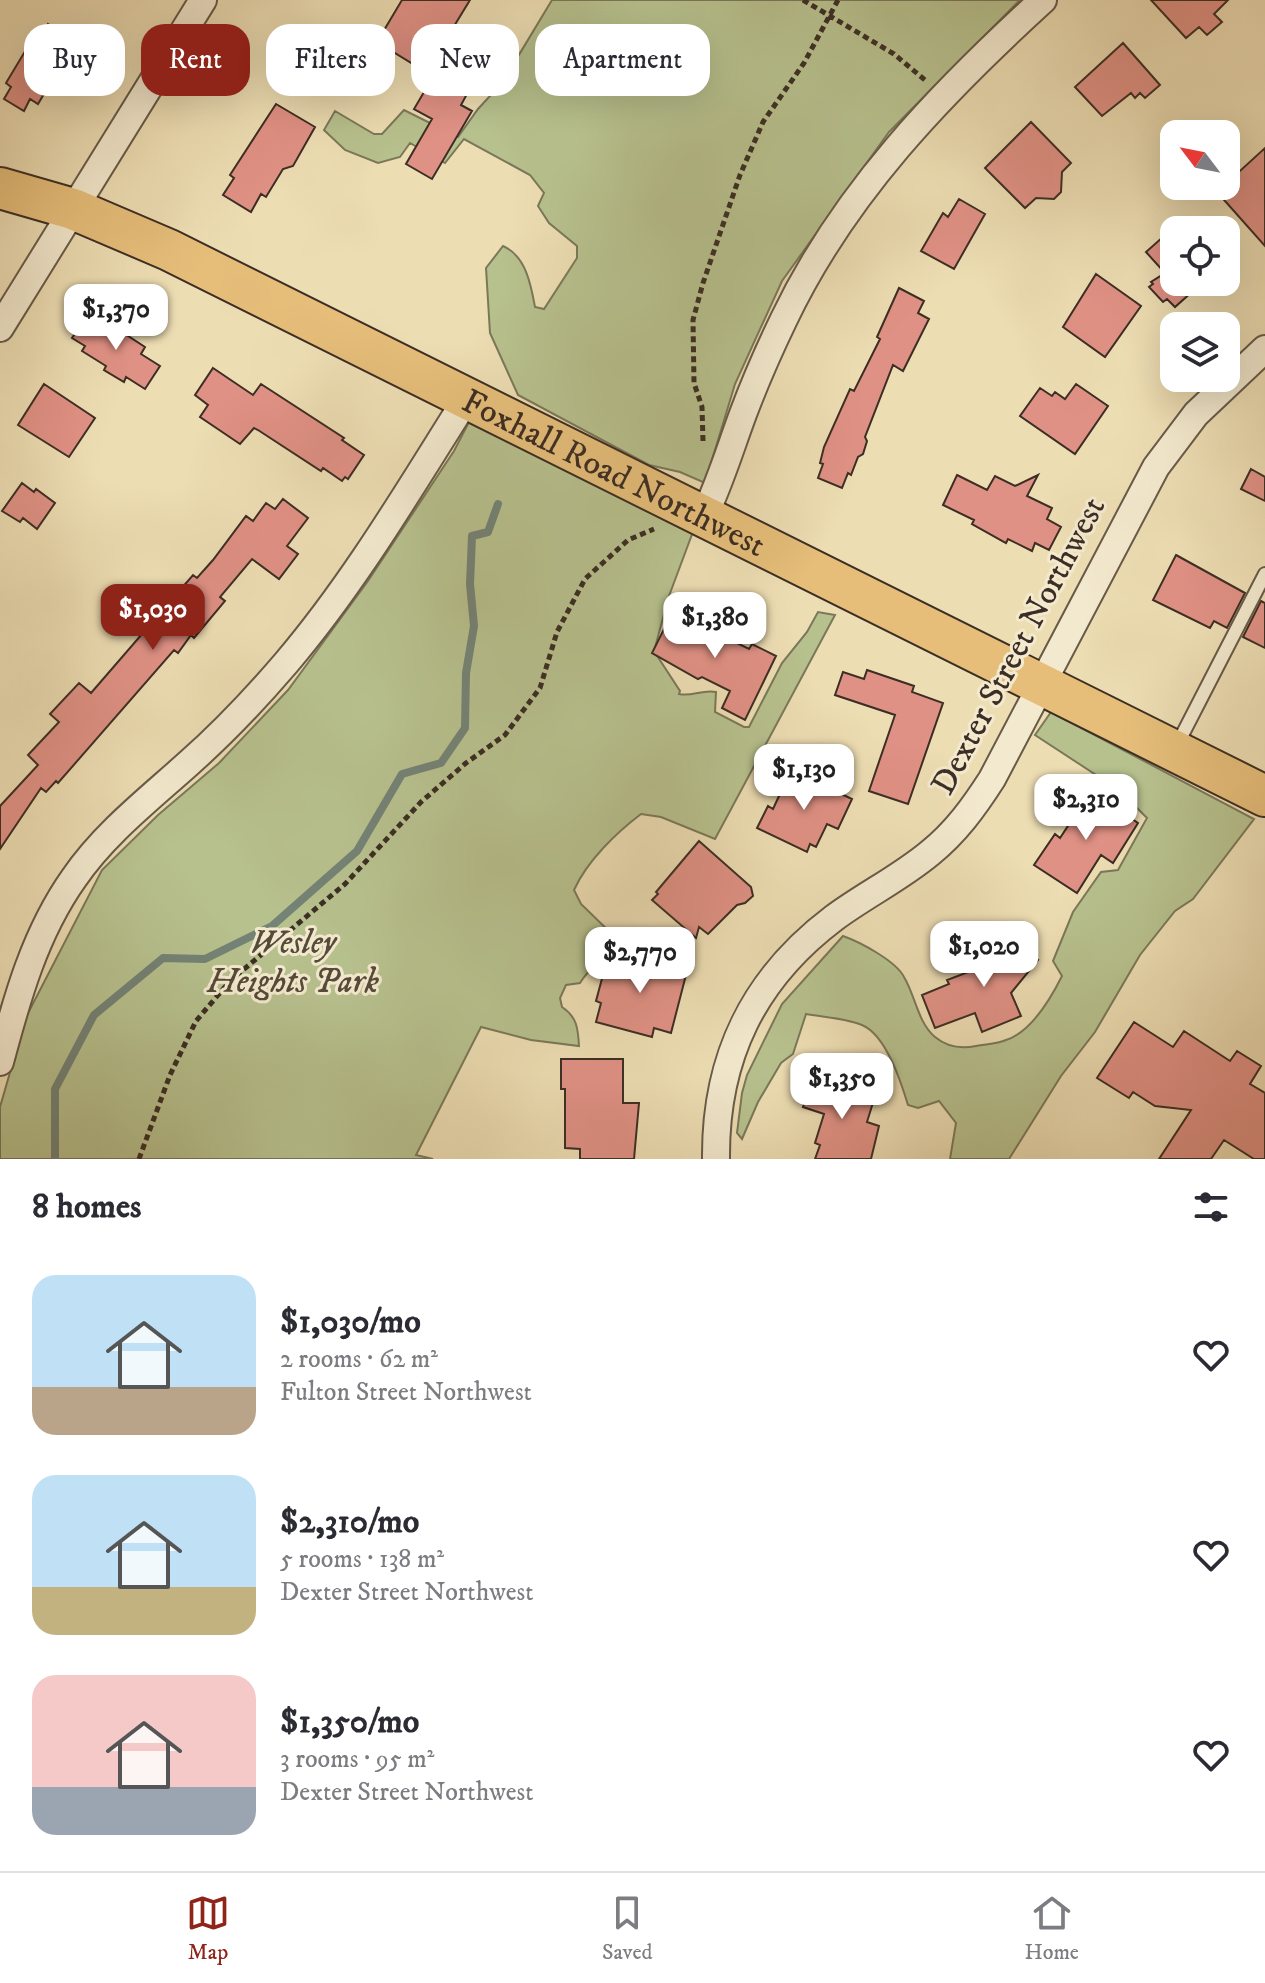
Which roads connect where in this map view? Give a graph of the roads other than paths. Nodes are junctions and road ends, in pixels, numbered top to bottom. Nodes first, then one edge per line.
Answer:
1 (203, 0) edge
2 (1043, 0) edge
3 (0, 188) edge
4 (73, 209) junction
5 (0, 328) edge
6 (1265, 349) edge
7 (467, 398) junction
8 (704, 516) junction
9 (1265, 574) edge
10 (1042, 685) junction
11 (1174, 751) junction
12 (1265, 796) edge
13 (0, 1062) edge
14 (716, 1159) edge

1 - 4 street
2 - 8 street
3 - 4 main road, Foxhall Road Northwest
4 - 5 street
4 - 7 main road, Foxhall Road Northwest
6 - 10 street, Dexter Street Northwest
7 - 8 main road, Foxhall Road Northwest
7 - 13 street
8 - 10 main road, Foxhall Road Northwest
9 - 11 lane
10 - 11 main road, Foxhall Road Northwest
10 - 14 street, Dexter Street Northwest
11 - 12 main road, Foxhall Road Northwest

